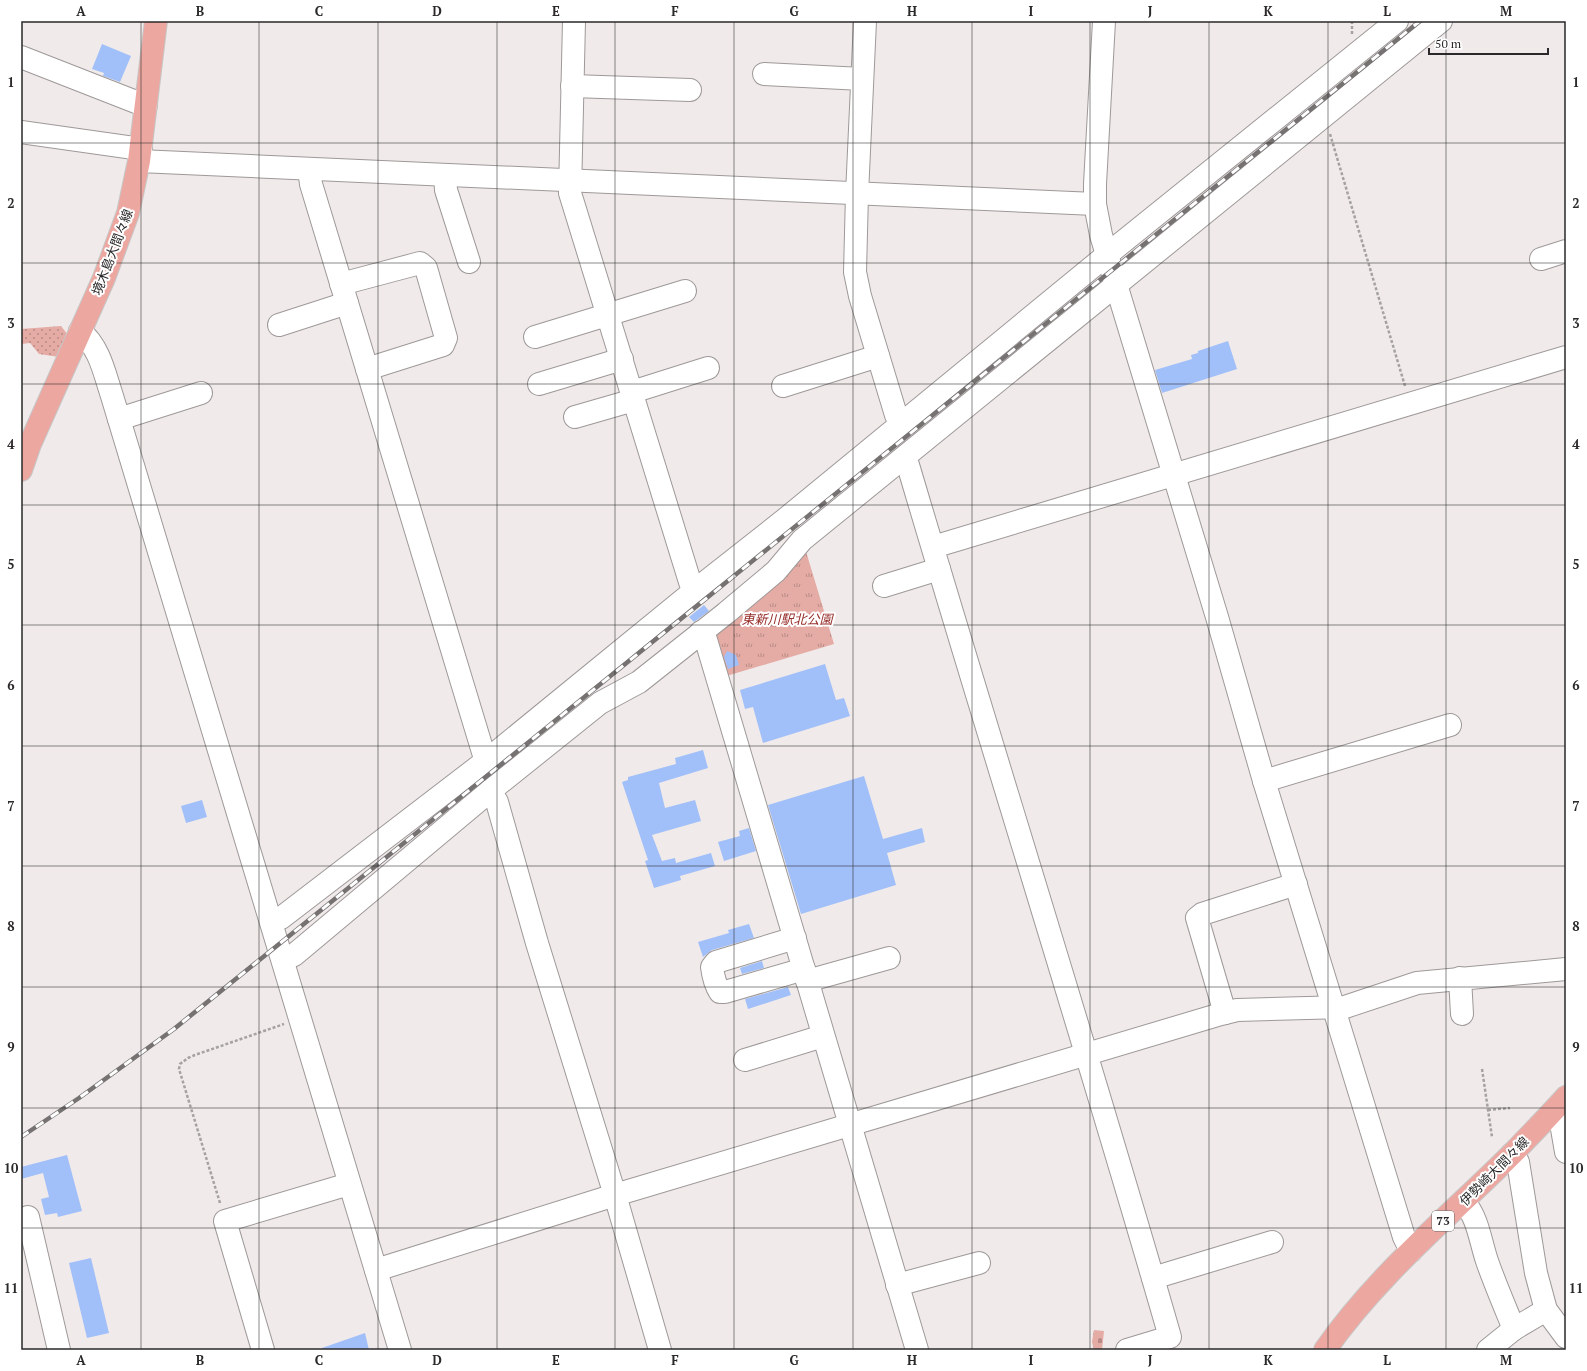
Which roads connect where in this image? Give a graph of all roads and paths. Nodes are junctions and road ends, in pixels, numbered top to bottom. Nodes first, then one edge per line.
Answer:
1 (156, 21) edge
2 (574, 21) edge
3 (864, 21) edge
4 (1104, 21) edge
5 (1397, 21) edge
6 (1440, 21) edge
7 (21, 57) edge
8 (764, 74) dead end
9 (862, 79) junction
10 (572, 86) junction
11 (690, 90) dead end
12 (146, 105) junction
13 (1322, 117) junction
14 (21, 132) edge
15 (140, 155) junction
16 (309, 169) junction
17 (445, 175) junction
18 (570, 182) junction
19 (857, 194) junction
20 (1095, 204) junction
21 (1566, 251) edge
22 (1107, 256) junction
23 (1541, 259) dead end
24 (469, 262) dead end
25 (1116, 285) junction
26 (685, 292) dead end
27 (344, 294) junction
28 (608, 314) junction
29 (278, 325) dead end
30 (80, 331) junction
31 (535, 337) dead end
32 (878, 356) junction
33 (1566, 357) edge
34 (622, 359) junction
35 (708, 368) dead end
36 (367, 369) junction
37 (539, 384) dead end
38 (783, 386) dead end
39 (201, 392) dead end
40 (633, 396) junction
41 (1411, 404) junction
42 (575, 418) dead end
43 (119, 419) junction
44 (900, 424) junction
45 (904, 458) junction
46 (21, 470) edge
47 (1174, 475) junction
48 (933, 547) junction
49 (939, 569) junction
50 (884, 586) dead end
51 (694, 591) junction
52 (701, 632) junction
53 (1450, 725) dead end
54 (487, 760) junction
55 (1264, 781) junction
56 (490, 791) junction
57 (1296, 884) junction
58 (272, 922) junction
59 (795, 938) junction
60 (889, 958) dead end
61 (284, 960) junction
62 (1566, 969) edge
63 (806, 975) junction
64 (1460, 978) junction
65 (1333, 1008) junction
66 (1225, 1013) junction
67 (1462, 1014) dead end
68 (301, 1018) junction
69 (823, 1036) junction
70 (1087, 1053) junction
71 (746, 1060) dead end
72 (1482, 1069) dead end
73 (1560, 1104) edge
74 (1510, 1108) dead end
75 (1488, 1110) junction
76 (850, 1125) junction
77 (1492, 1137) dead end
78 (1566, 1152) edge
79 (1512, 1154) junction
80 (349, 1184) junction
81 (615, 1195) junction
82 (1464, 1202) junction
83 (28, 1217) dead end
84 (225, 1221) junction
85 (1272, 1242) dead end
86 (1411, 1251) junction
87 (979, 1263) dead end
88 (376, 1270) junction
89 (1153, 1278) junction
90 (897, 1286) junction
91 (1546, 1310) junction
92 (1514, 1329) junction
93 (1566, 1337) edge
94 (260, 1341) edge
95 (1172, 1344) edge
96 (59, 1350) edge
97 (400, 1350) edge
98 (660, 1350) edge
99 (917, 1350) edge
100 (1127, 1350) edge
101 (1324, 1350) edge
102 (1488, 1350) edge

1 - 12 main road, 境木島大間々線
2 - 10 street
3 - 9 street
4 - 20 street
5 - 22 street
6 - 13 street
7 - 12 street
8 - 9 street
9 - 19 street
10 - 11 street
10 - 18 street
12 - 15 main road, 境木島大間々線
13 - 25 street
13 - 41 path
14 - 15 street
15 - 16 street
15 - 30 main road, 境木島大間々線
16 - 17 street
16 - 27 street
17 - 18 street
17 - 24 street
18 - 19 street
18 - 28 street
19 - 20 street
19 - 32 street
20 - 22 street
21 - 23 street
22 - 25 street
22 - 44 street
25 - 45 street
25 - 47 street
26 - 28 street
27 - 29 street
27 - 36 street
27 - 36 street
28 - 31 street
28 - 34 street
30 - 43 street
30 - 46 main road, 境木島大間々線
32 - 38 street
32 - 44 street
33 - 41 street
34 - 37 street
34 - 40 street
35 - 40 street
36 - 54 street
39 - 43 street
40 - 42 street
40 - 51 street
41 - 47 street
43 - 58 street
44 - 51 street
45 - 48 street
45 - 52 street
47 - 48 street
47 - 55 street
48 - 49 street
49 - 50 street
49 - 70 street
51 - 54 street
52 - 56 street
52 - 59 street
53 - 55 street
54 - 58 street
55 - 57 street
56 - 61 street
56 - 81 street
57 - 65 street
57 - 66 street
58 - 61 street
59 - 63 street
59 - 63 street
60 - 63 street
61 - 68 street
62 - 64 street
63 - 69 street
64 - 65 street
64 - 67 street
65 - 66 street
65 - 86 street
66 - 70 street
68 - 80 street
68 - 84 path
69 - 71 street
69 - 76 street
70 - 76 street
70 - 89 street
72 - 75 path
73 - 78 street
73 - 79 main road, 伊勢崎大間々線 / 73
74 - 75 path
75 - 77 path
76 - 81 street
76 - 90 street
79 - 82 main road, 伊勢崎大間々線 / 73
79 - 91 street
80 - 84 street
80 - 88 street
81 - 88 street
81 - 98 street
82 - 86 main road, 伊勢崎大間々線 / 73
82 - 92 street
83 - 96 street
84 - 94 street
85 - 89 street
86 - 101 main road, 伊勢崎大間々線 / 73
87 - 90 street
88 - 97 street
89 - 95 street
90 - 99 street
91 - 92 street
91 - 93 street
92 - 102 street
95 - 100 street

